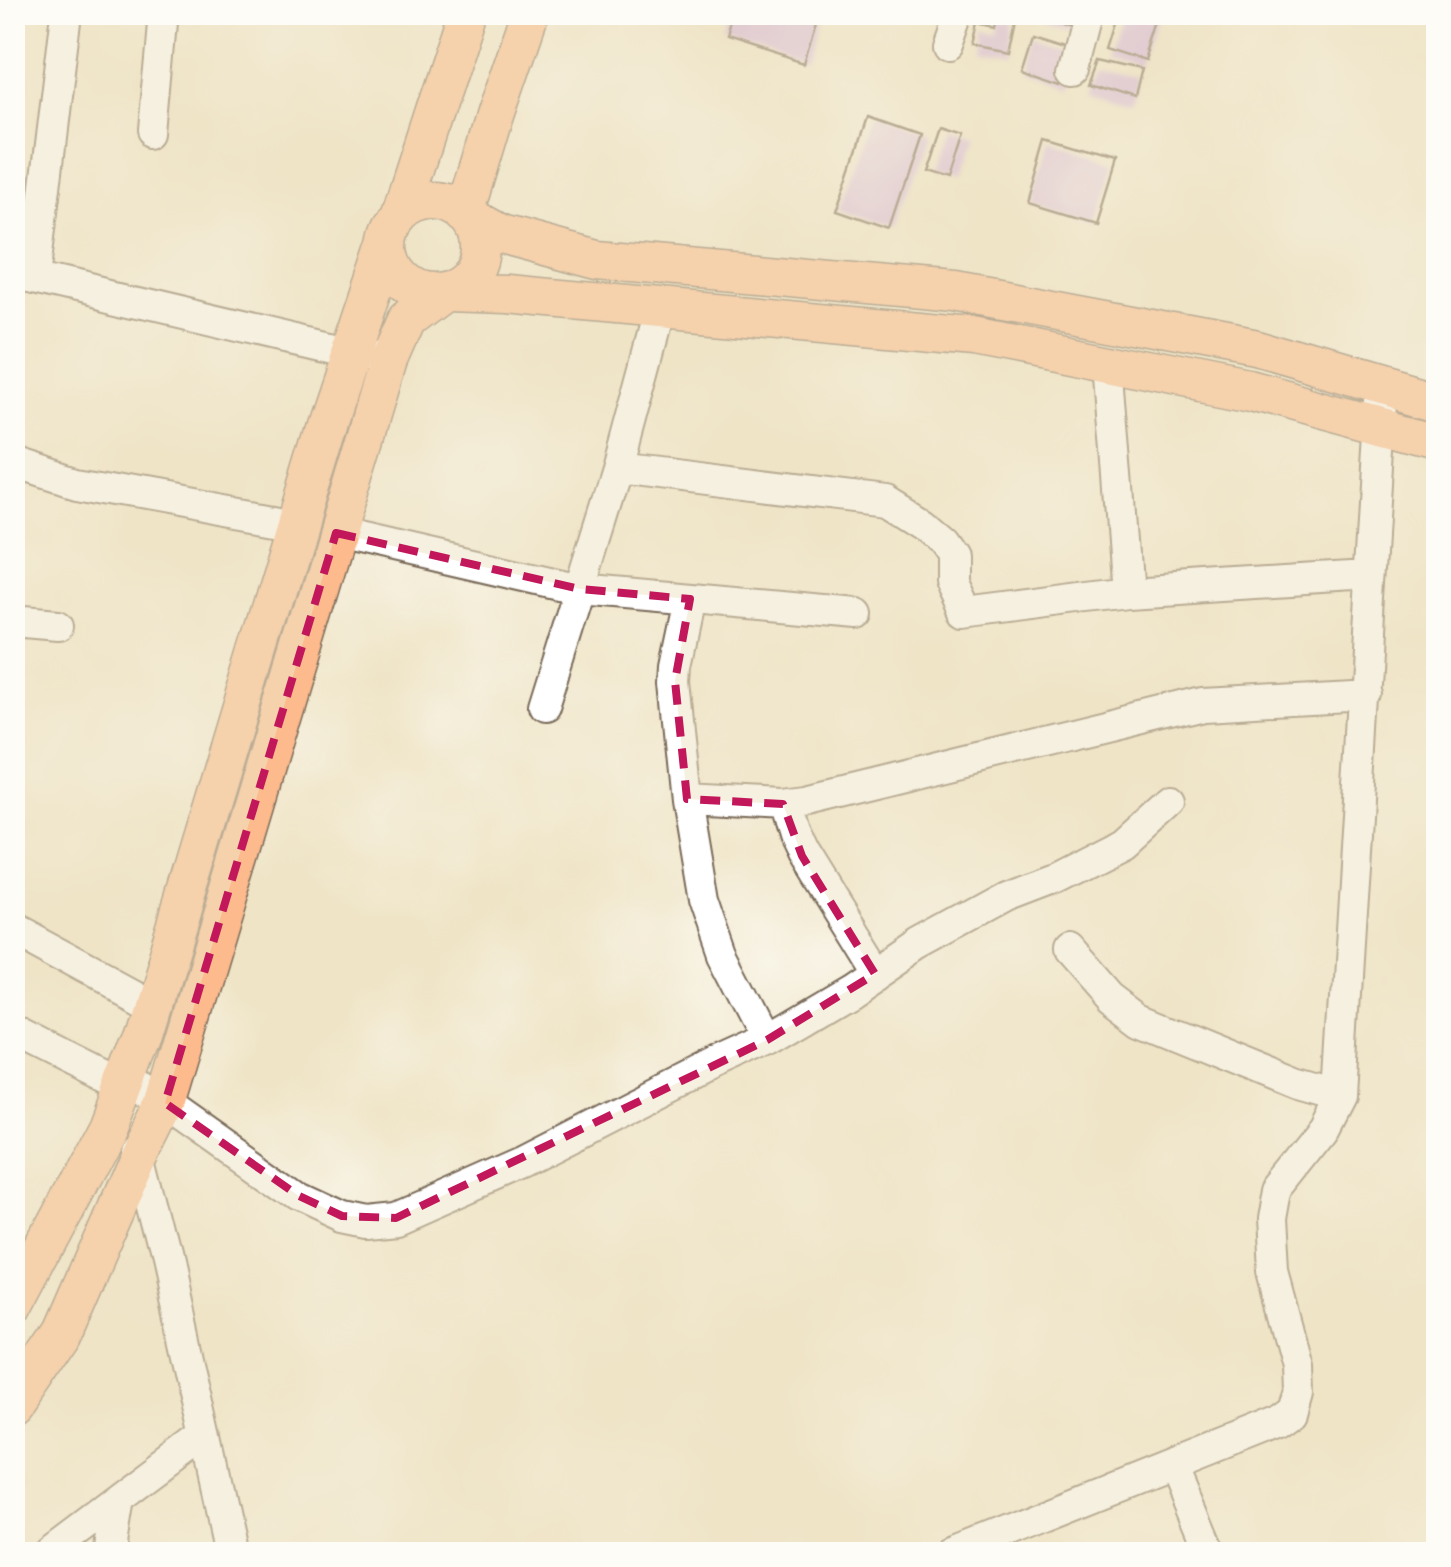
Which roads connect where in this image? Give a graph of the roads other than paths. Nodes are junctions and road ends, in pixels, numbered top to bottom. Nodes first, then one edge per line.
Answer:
1 (67, 12) edge
2 (164, 12) edge
3 (466, 12) edge
4 (530, 12) edge
5 (959, 12) edge
6 (1090, 12) edge
7 (948, 44) dead end
8 (1074, 70) dead end
9 (153, 134) dead end
10 (464, 214) junction
11 (394, 229) junction
12 (24, 276) edge
13 (443, 292) junction
14 (660, 308) junction
15 (350, 352) junction
16 (388, 361) junction
17 (1108, 364) junction
18 (1383, 386) junction
19 (1438, 402) edge
20 (1381, 428) junction
21 (1438, 443) edge
22 (12, 462) edge
23 (617, 468) junction
24 (297, 523) junction
25 (336, 533) junction
26 (1372, 576) junction
27 (580, 589) junction
28 (1126, 591) junction
29 (690, 599) junction
30 (858, 614) dead end
31 (12, 621) edge
32 (58, 626) dead end
33 (1366, 696) junction
34 (542, 710) dead end
35 (687, 799) junction
36 (1168, 801) dead end
37 (783, 804) junction
38 (12, 928) edge
39 (1070, 950) dead end
40 (875, 974) junction
41 (152, 1004) junction
42 (12, 1032) edge
43 (767, 1040) junction
44 (120, 1094) junction
45 (1340, 1096) junction
46 (166, 1103) junction
47 (139, 1155) junction
48 (12, 1308) edge
49 (14, 1403) edge
50 (205, 1436) junction
51 (1172, 1465) junction
52 (119, 1501) junction
53 (1008, 1544) edge
54 (48, 1554) edge
55 (110, 1554) edge
56 (232, 1554) edge
57 (950, 1554) edge
58 (1208, 1554) edge

1 - 12 street
2 - 9 street
3 - 11 main road
4 - 10 main road
5 - 7 street
6 - 8 street
10 - 11 main road
10 - 13 main road
10 - 18 main road
11 - 13 main road
11 - 15 main road
12 - 15 street
13 - 14 main road
13 - 16 main road
14 - 17 main road
14 - 23 street
15 - 16 street
15 - 24 main road
16 - 25 main road
17 - 20 main road
17 - 28 street
18 - 19 main road
18 - 20 street
20 - 21 main road
20 - 26 street
22 - 24 street
23 - 27 street
23 - 28 street
24 - 41 main road
25 - 27 street
25 - 46 main road
26 - 28 street
26 - 33 street
27 - 29 street
27 - 34 street
29 - 30 street
29 - 35 street
31 - 32 street
33 - 37 street
33 - 45 street
35 - 37 street
35 - 43 street
36 - 40 street
37 - 40 street
38 - 41 street
39 - 45 street
40 - 43 street
41 - 44 main road
42 - 44 street
43 - 46 street
44 - 46 street
44 - 47 street
44 - 48 main road
45 - 51 street
46 - 47 main road
47 - 49 main road
47 - 50 street
50 - 52 street
50 - 56 street
51 - 53 street
51 - 58 street
52 - 54 street
52 - 55 street
53 - 57 street

